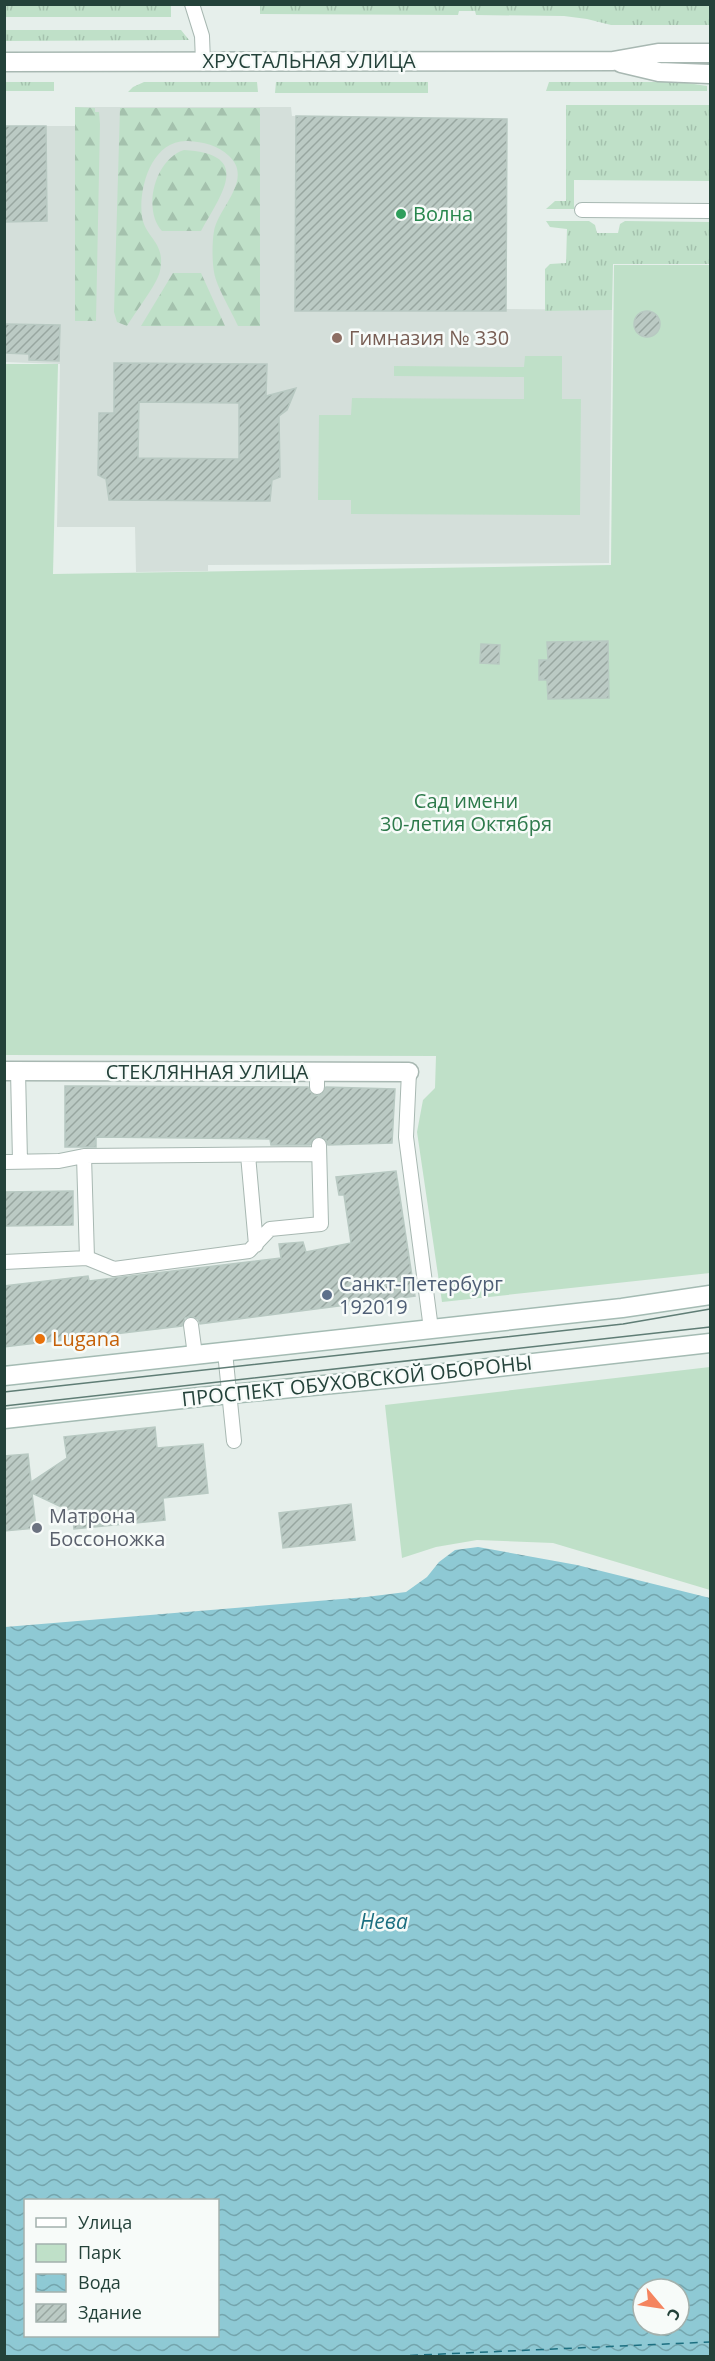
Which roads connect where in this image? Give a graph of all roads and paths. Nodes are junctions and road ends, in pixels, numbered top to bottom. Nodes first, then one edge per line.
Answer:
1 (192, 4) edge
2 (711, 53) edge
3 (613, 61) junction
4 (4, 62) edge
5 (203, 62) junction
6 (711, 74) edge
7 (582, 210) dead end
8 (711, 211) edge
9 (11, 1071) edge
10 (409, 1072) joint
11 (248, 1155) junction
12 (84, 1156) junction
13 (20, 1161) junction
14 (4, 1162) edge
15 (256, 1245) junction
16 (87, 1258) junction
17 (4, 1262) edge
18 (711, 1295) edge
19 (191, 1325) dead end
20 (431, 1329) junction
21 (711, 1343) edge
22 (225, 1352) junction
23 (195, 1355) junction
24 (4, 1376) edge
25 (229, 1394) junction
26 (4, 1419) edge
27 (234, 1441) dead end

1 - 5 lane
2 - 3 main road, ХРУСТАЛЬНАЯ УЛИЦА
3 - 5 main road, ХРУСТАЛЬНАЯ УЛИЦА
3 - 6 main road, ХРУСТАЛЬНАЯ УЛИЦА
4 - 5 main road, ХРУСТАЛЬНАЯ УЛИЦА
7 - 8 lane
9 - 10 main road, СТЕКЛЯННАЯ УЛИЦА
9 - 13 lane
10 - 20 lane
11 - 12 lane
11 - 15 lane
11 - 15 lane
12 - 13 lane
12 - 16 lane
13 - 14 lane
15 - 16 lane
16 - 17 lane
18 - 20 main road
19 - 23 lane
20 - 22 main road
21 - 25 main road, ПРОСПЕКТ ОБУХОВСКОЙ ОБОРОНЫ
22 - 23 main road
22 - 25 lane
23 - 24 main road
25 - 26 main road, ПРОСПЕКТ ОБУХОВСКОЙ ОБОРОНЫ
25 - 27 lane

